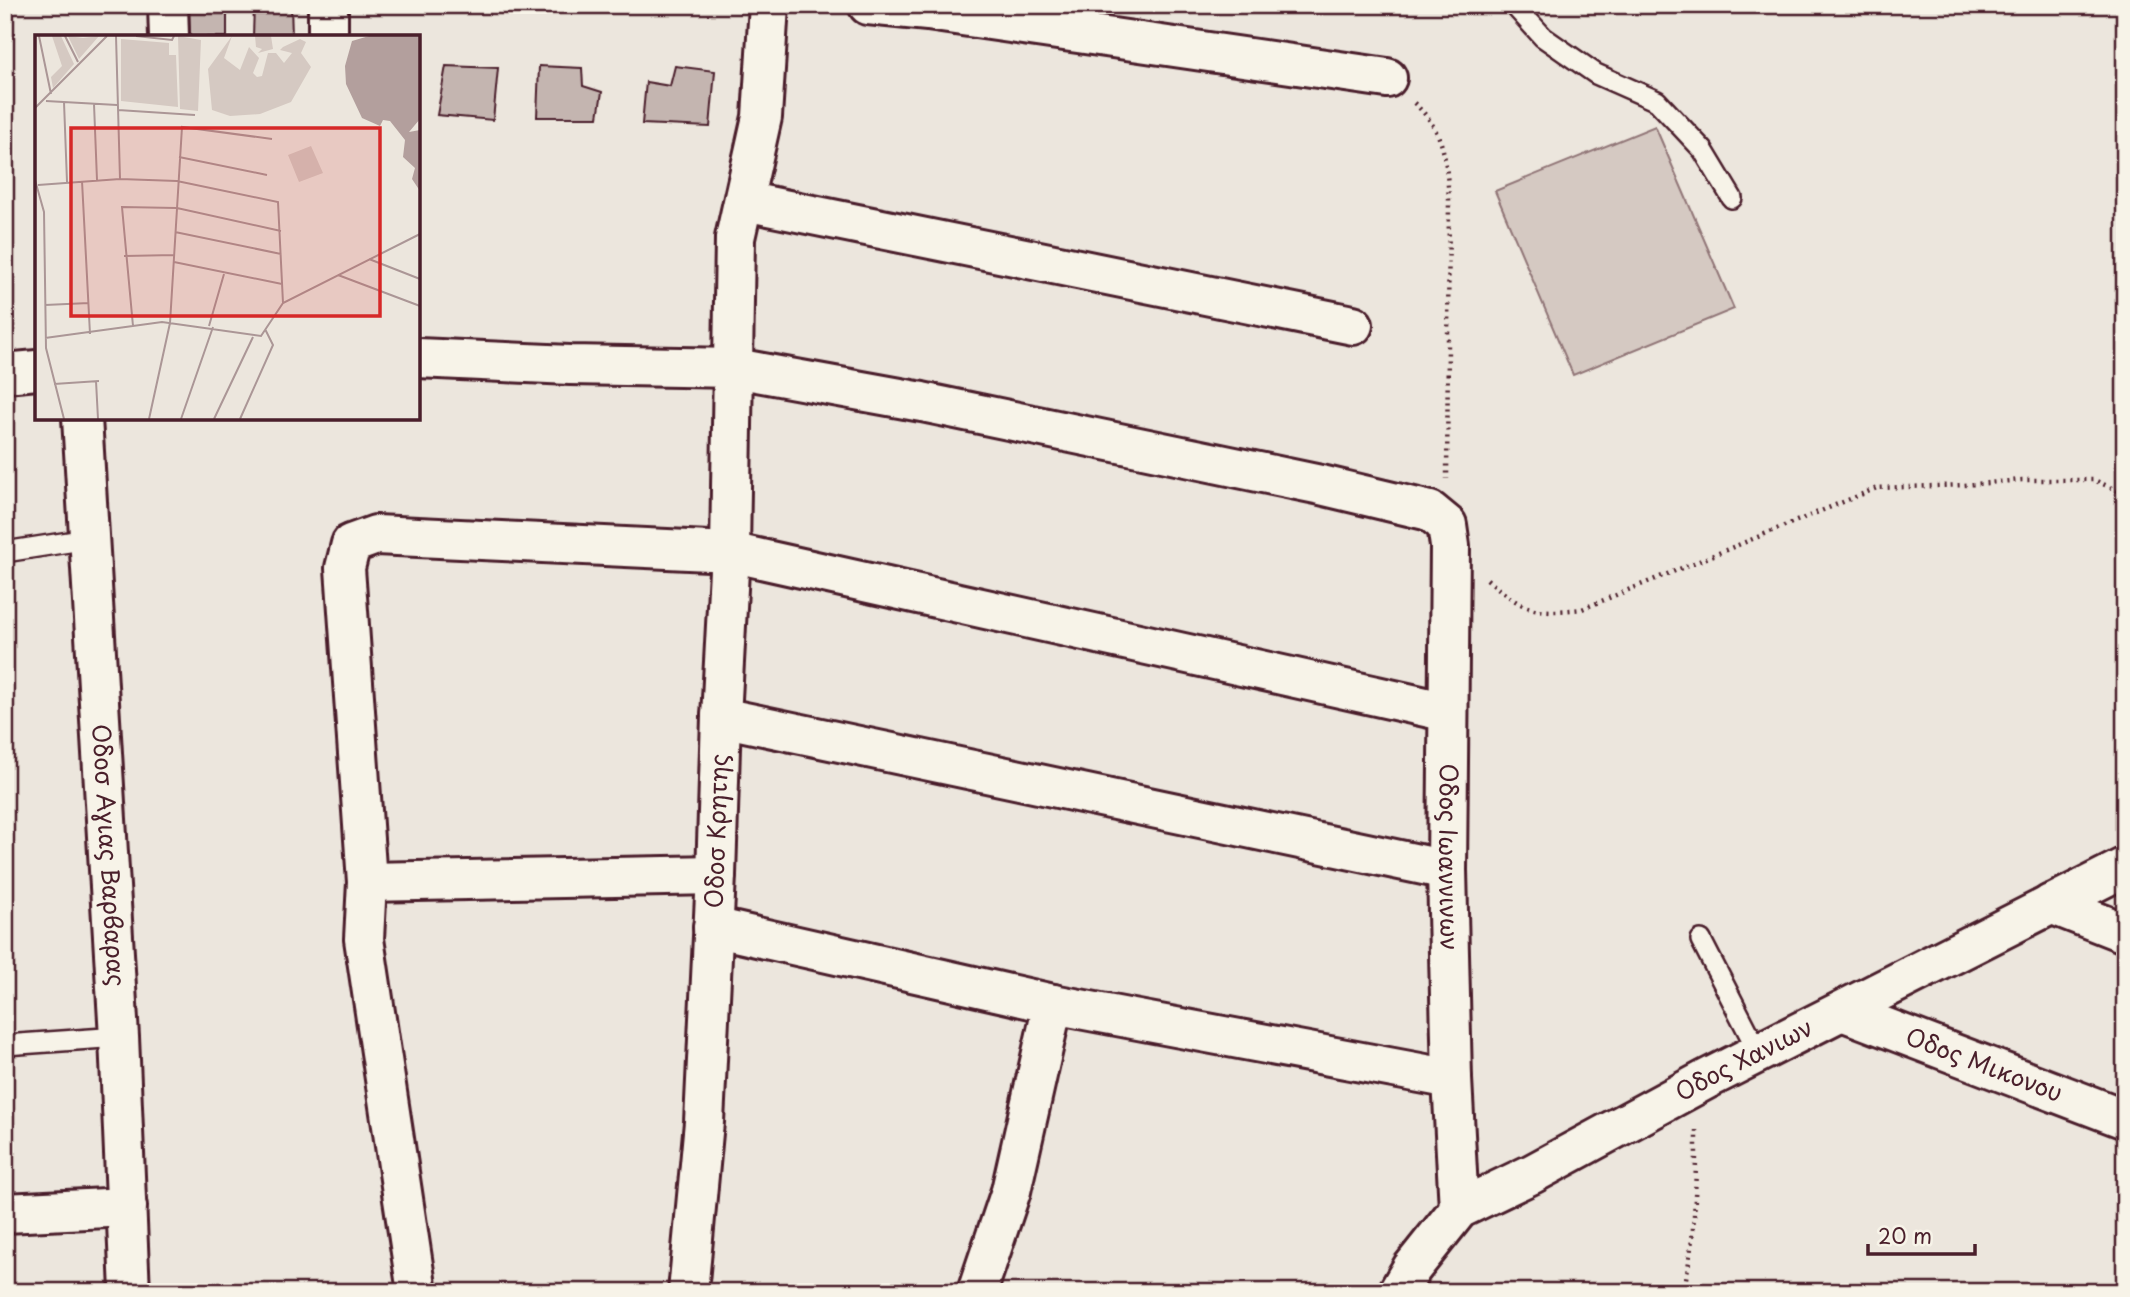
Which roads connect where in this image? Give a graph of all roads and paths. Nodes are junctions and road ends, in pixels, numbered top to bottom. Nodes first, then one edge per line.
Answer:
1 (168, 5) edge
2 (328, 5) edge
3 (769, 5) edge
4 (868, 5) edge
5 (1514, 5) edge
6 (169, 35) edge
7 (328, 35) edge
8 (1387, 78) joint
9 (1732, 198) dead end
10 (744, 201) junction
11 (1353, 325) dead end
12 (420, 358) edge
13 (734, 368) junction
14 (35, 370) edge
15 (5, 373) edge
16 (82, 420) edge
17 (2125, 494) edge
18 (1442, 528) junction
19 (88, 540) junction
20 (5, 552) edge
21 (730, 552) junction
22 (1448, 712) junction
23 (720, 717) junction
24 (2125, 867) edge
25 (1447, 870) junction
26 (716, 875) junction
27 (367, 882) junction
28 (2051, 904) junction
29 (713, 927) junction
30 (2125, 933) edge
31 (1701, 940) dead end
32 (1053, 1004) junction
33 (1842, 1011) junction
34 (119, 1037) junction
35 (5, 1045) edge
36 (1759, 1053) junction
37 (1452, 1079) junction
38 (1690, 1088) junction
39 (2125, 1119) edge
40 (127, 1207) junction
41 (1459, 1209) junction
42 (5, 1213) edge
43 (130, 1292) edge
44 (417, 1292) edge
45 (688, 1292) edge
46 (977, 1292) edge
47 (1398, 1292) edge
48 (1683, 1292) edge

1 - 6 street
2 - 7 street
3 - 10 street, Οδοσ Κρητης
4 - 8 street
5 - 9 lane
8 - 18 path
10 - 11 street
10 - 13 street, Οδοσ Κρητης
12 - 13 street
13 - 18 street
13 - 21 street, Οδοσ Κρητης
14 - 15 street
16 - 19 street, Οδοσ Αγιας Βαρβαρας
17 - 18 path
18 - 22 street, Οδος Ιωαννινων
19 - 20 lane
19 - 34 street, Οδοσ Αγιας Βαρβαρας
21 - 22 street
21 - 23 street, Οδοσ Κρητης
21 - 27 street
22 - 25 street, Οδος Ιωαννινων
23 - 25 street
23 - 26 street, Οδοσ Κρητης
24 - 28 street, Οδος Χανιων
25 - 37 street, Οδος Ιωαννινων
26 - 27 street
26 - 29 street, Οδοσ Κρητης
27 - 44 street
28 - 30 street
28 - 33 street, Οδος Χανιων
29 - 32 street
29 - 45 street, Οδοσ Κρητης
31 - 36 lane
32 - 37 street
32 - 46 street
33 - 36 street, Οδος Χανιων
33 - 39 street, Οδος Μικονου
34 - 35 lane
34 - 40 street, Οδοσ Αγιας Βαρβαρας
36 - 38 street, Οδος Χανιων
37 - 41 street, Οδος Ιωαννινων
38 - 41 street, Οδος Χανιων
38 - 48 path
40 - 42 street
40 - 43 street, Οδοσ Αγιας Βαρβαρας
41 - 47 street, Οδος Χανιων

